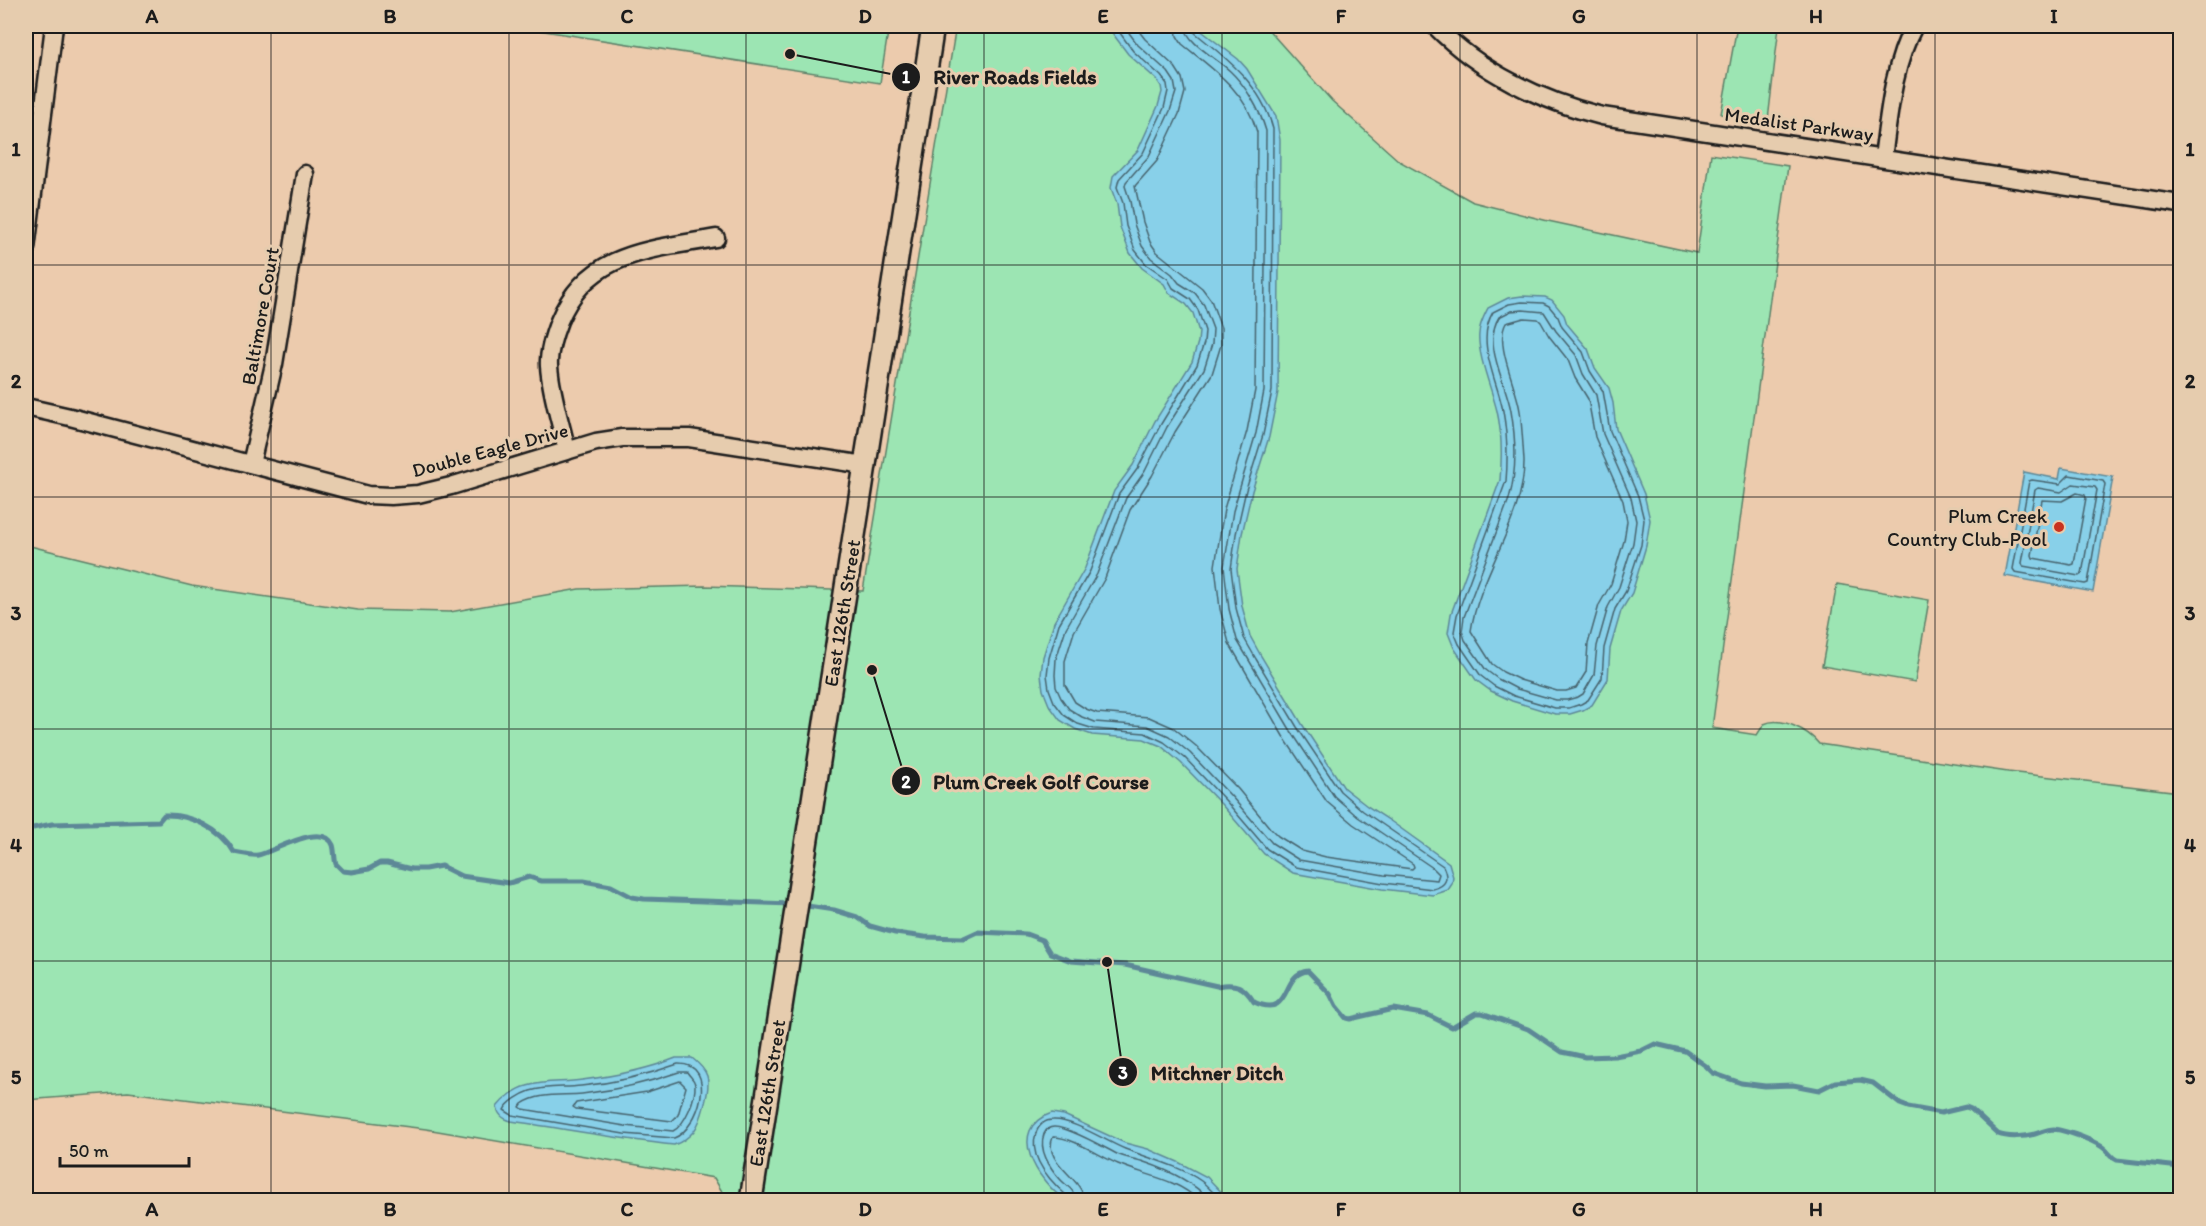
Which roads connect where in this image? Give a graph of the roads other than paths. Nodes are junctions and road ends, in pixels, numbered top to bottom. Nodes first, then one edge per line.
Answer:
1 (54, 26) edge
2 (933, 26) edge
3 (1435, 26) edge
4 (1914, 26) edge
5 (1883, 158) junction
6 (305, 174) dead end
7 (2181, 204) edge
8 (716, 238) dead end
9 (26, 249) edge
10 (26, 407) edge
11 (567, 451) junction
12 (251, 465) junction
13 (865, 465) junction
14 (751, 1200) edge

1 - 9 street
2 - 13 street, East 126th Street
3 - 5 street, Medalist Parkway
4 - 5 street
5 - 7 street, Medalist Parkway
6 - 12 street, Baltimore Court
8 - 11 street
10 - 12 street, Double Eagle Drive
11 - 12 street, Double Eagle Drive
11 - 13 street, Double Eagle Drive
13 - 14 street, East 126th Street

